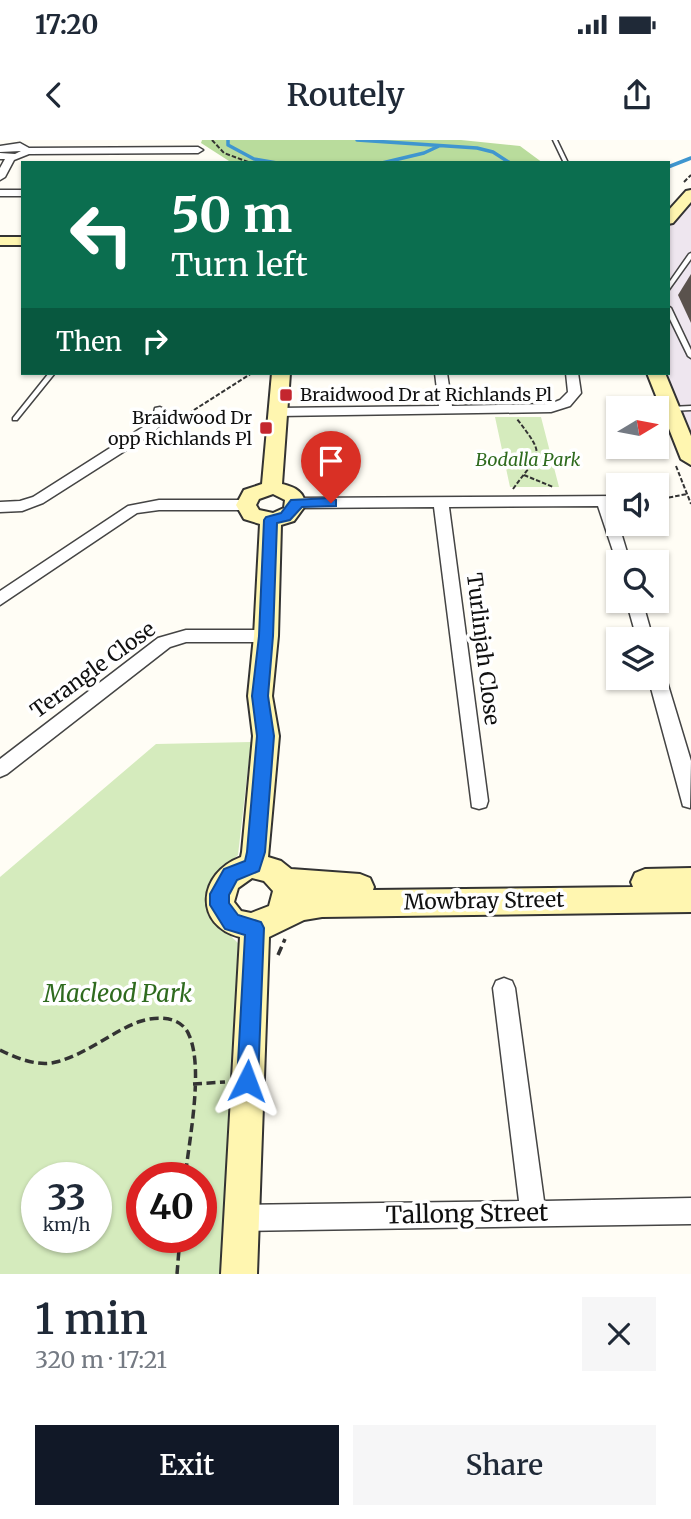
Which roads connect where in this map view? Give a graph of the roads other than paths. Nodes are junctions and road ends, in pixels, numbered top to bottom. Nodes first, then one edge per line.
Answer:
1 (555, 140) edge
2 (16, 143) edge
3 (0, 149) edge
4 (198, 150) dead end
5 (27, 151) junction
6 (5, 157) edge
7 (565, 161) edge
8 (0, 177) edge
9 (0, 193) edge
10 (21, 193) edge
11 (691, 194) edge
12 (670, 218) edge
13 (21, 241) edge
14 (0, 242) edge
15 (691, 255) edge
16 (670, 286) edge
17 (670, 312) edge
18 (691, 356) edge
19 (50, 375) edge
20 (281, 375) edge
21 (441, 375) edge
22 (572, 375) edge
23 (657, 375) edge
24 (691, 408) edge
25 (670, 409) junction
26 (446, 410) junction
27 (278, 412) junction
28 (160, 415) road end
29 (15, 419) dead end
30 (682, 459) edge
31 (272, 488) junction
32 (606, 501) edge
33 (296, 503) junction
34 (441, 503) junction
35 (246, 505) junction
36 (0, 507) edge
37 (271, 520) junction
38 (0, 598) edge
39 (266, 636) junction
40 (661, 690) edge
41 (0, 769) edge
42 (690, 800) edge
43 (480, 801) dead end
44 (252, 866) junction
45 (285, 881) junction
46 (691, 881) edge
47 (691, 898) edge
48 (275, 925) junction
49 (504, 988) dead end
50 (691, 1211) edge
51 (533, 1213) junction
52 (242, 1218) junction
53 (239, 1274) edge

1 - 7 lane
2 - 3 street
2 - 5 street
4 - 5 street
5 - 6 street
6 - 8 street
9 - 10 street
11 - 12 street
13 - 14 street
15 - 16 lane
17 - 18 lane
19 - 29 lane
20 - 27 street
21 - 26 street
22 - 26 street
23 - 25 street
24 - 25 lane
25 - 30 street
26 - 27 street
27 - 31 street
28 - 36 street
31 - 33 street
31 - 35 street
32 - 34 street
33 - 34 street
33 - 37 street
34 - 43 street, Turlinjah Close
35 - 37 street
35 - 38 street
37 - 39 street
39 - 41 street, Terangle Close
39 - 44 street
40 - 42 street
44 - 45 street
44 - 48 street
45 - 46 street, Mowbray Street
45 - 48 street
47 - 48 street, Mowbray Street
48 - 52 street
49 - 51 street
50 - 51 street, Tallong Street
51 - 52 street, Tallong Street
52 - 53 street

